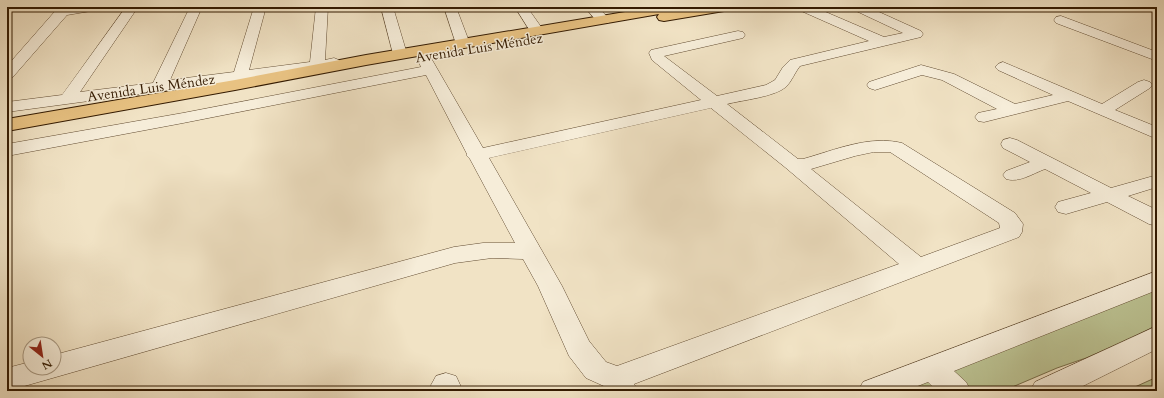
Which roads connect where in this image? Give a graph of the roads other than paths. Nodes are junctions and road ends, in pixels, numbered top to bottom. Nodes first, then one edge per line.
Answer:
1 (93, 7) edge
2 (132, 7) edge
3 (196, 7) edge
4 (260, 7) edge
5 (322, 7) edge
6 (387, 7) edge
7 (450, 7) edge
8 (521, 7) edge
9 (591, 7) edge
10 (679, 7) edge
11 (724, 7) edge
12 (803, 7) edge
13 (890, 7) edge
14 (657, 9) edge
15 (863, 9) edge
16 (603, 20) junction
17 (1061, 20) dead end
18 (537, 31) junction
19 (738, 35) dead end
20 (883, 42) junction
21 (463, 44) junction
22 (400, 54) junction
23 (1157, 57) edge
24 (366, 60) junction
25 (427, 64) junction
26 (317, 65) junction
27 (1003, 68) dead end
28 (7, 75) edge
29 (237, 80) junction
30 (876, 85) dead end
31 (1144, 85) dead end
32 (159, 87) junction
33 (1069, 96) junction
34 (714, 102) junction
35 (70, 107) junction
36 (7, 108) edge
37 (1013, 110) junction
38 (1103, 110) junction
39 (984, 117) dead end
40 (7, 125) edge
41 (1157, 134) edge
42 (1010, 144) dead end
43 (7, 150) edge
44 (476, 155) junction
45 (1046, 162) junction
46 (793, 164) junction
47 (1013, 175) dead end
48 (1157, 181) edge
49 (1110, 195) junction
50 (1066, 207) dead end
51 (1155, 216) edge
52 (531, 252) junction
53 (918, 267) junction
54 (1157, 280) edge
55 (1157, 337) edge
56 (62, 365) edge
57 (933, 369) junction
58 (22, 376) edge
59 (7, 380) edge
60 (620, 385) edge
61 (873, 391) edge
62 (956, 391) edge
63 (1045, 391) edge

1 - 28 street
2 - 35 street
3 - 32 street
4 - 29 street
5 - 26 street
6 - 22 street
7 - 21 street
8 - 18 street
9 - 16 street
10 - 14 main road, Avenida Luis Méndez
11 - 25 main road, Avenida Luis Méndez
12 - 20 street
13 - 15 street
14 - 16 main road, Avenida Luis Méndez
15 - 20 street
16 - 18 main road, Avenida Luis Méndez
17 - 23 street
18 - 21 main road, Avenida Luis Méndez
19 - 34 street
20 - 34 street
21 - 22 main road, Avenida Luis Méndez
22 - 24 main road, Avenida Luis Méndez
24 - 26 street, Avenida Luis Méndez
24 - 29 main road, Avenida Luis Méndez
25 - 29 main road, Avenida Luis Méndez
25 - 43 street
25 - 44 street
26 - 29 street, Avenida Luis Méndez
27 - 33 street
29 - 32 street, Avenida Luis Méndez
29 - 35 main road, Avenida Luis Méndez
30 - 37 street
31 - 38 street
32 - 35 street, Avenida Luis Méndez
33 - 37 street
33 - 38 street
34 - 44 street
34 - 46 street
35 - 36 street, Avenida Luis Méndez
35 - 40 main road, Avenida Luis Méndez
37 - 39 street
38 - 41 street
42 - 45 street
44 - 52 street
45 - 47 street
45 - 49 street
46 - 53 street
46 - 53 street
48 - 49 street
49 - 50 street
49 - 51 street
52 - 56 street
52 - 60 street
53 - 60 street
54 - 57 street
55 - 63 street
57 - 61 street
57 - 62 street
58 - 59 street

